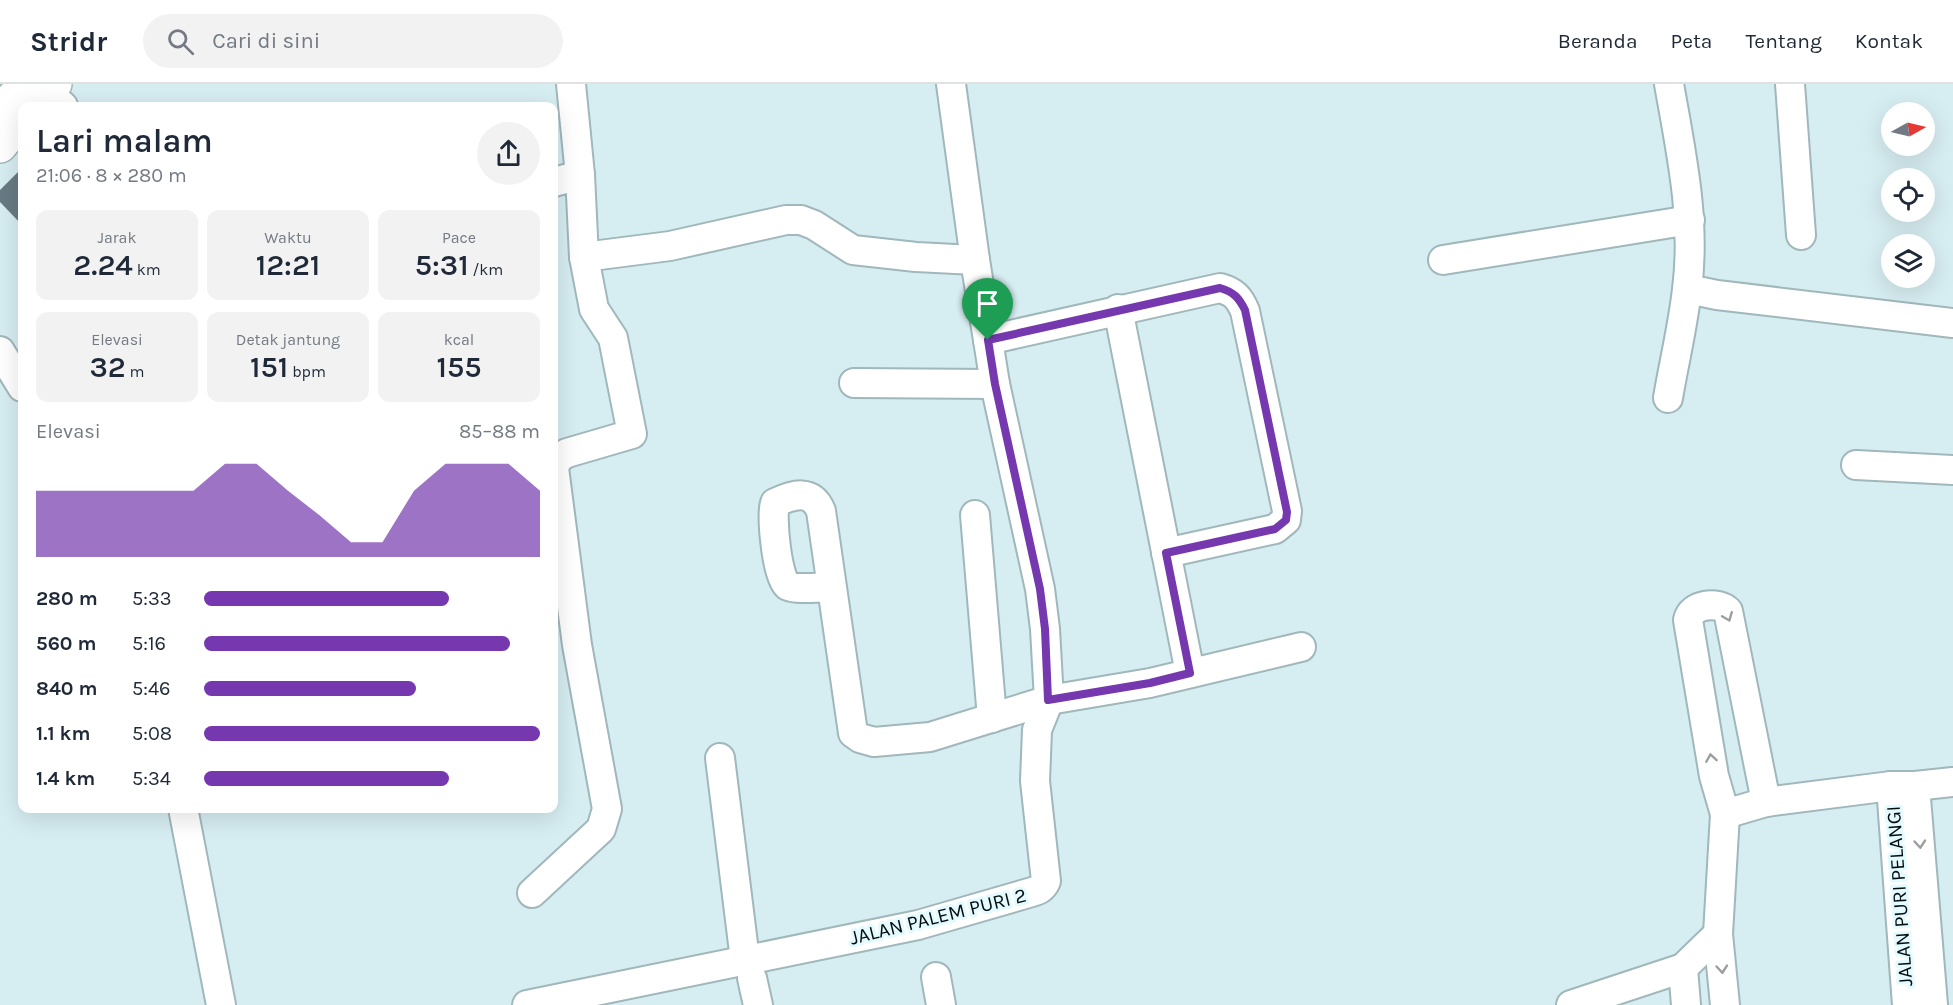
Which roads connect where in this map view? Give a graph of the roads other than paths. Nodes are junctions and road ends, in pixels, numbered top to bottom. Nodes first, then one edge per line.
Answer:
1 (571, 84) edge
2 (1669, 84) edge
3 (1790, 84) edge
4 (956, 85) edge
5 (44, 95) edge
6 (20, 102) edge
7 (18, 103) edge
8 (0, 108) edge
9 (18, 125) edge
10 (0, 146) edge
11 (567, 179) edge
12 (1690, 220) junction
13 (1801, 235) dead end
14 (584, 257) junction
15 (975, 260) junction
16 (1443, 260) dead end
17 (1688, 289) junction
18 (1118, 309) junction
19 (1953, 323) edge
20 (988, 340) junction
21 (0, 351) edge
22 (18, 378) edge
23 (854, 383) dead end
24 (995, 384) junction
25 (1668, 398) dead end
26 (558, 458) edge
27 (1856, 465) dead end
28 (1953, 470) edge
29 (558, 499) edge
30 (975, 515) dead end
31 (1166, 553) junction
32 (831, 587) dead end
33 (1301, 647) dead end
34 (1190, 673) junction
35 (1048, 700) junction
36 (993, 718) junction
37 (720, 758) dead end
38 (1953, 782) edge
39 (1903, 786) junction
40 (1766, 802) junction
41 (184, 813) edge
42 (1725, 814) junction
43 (532, 893) dead end
44 (1718, 934) junction
45 (1683, 968) junction
46 (936, 977) dead end
47 (751, 981) edge
48 (1931, 1000) edge
49 (221, 1005) edge
50 (527, 1005) edge
51 (941, 1005) edge
52 (1571, 1005) edge
53 (1686, 1005) edge
54 (1725, 1005) edge

1 - 11 street
2 - 12 street
3 - 13 street
4 - 15 street, JALAN PALEM PURI 2
5 - 6 street
7 - 8 street
9 - 10 street
11 - 14 street
12 - 16 street
12 - 17 street
14 - 15 street
14 - 26 street
15 - 20 street, JALAN PALEM PURI 2
17 - 19 street
17 - 25 street
18 - 20 street
18 - 31 street
18 - 31 street
20 - 24 street, JALAN PALEM PURI 2
21 - 22 street
23 - 24 street
24 - 35 street, JALAN PALEM PURI 2
27 - 28 street
29 - 43 street
30 - 36 street
31 - 34 street
32 - 36 street
33 - 34 street
34 - 35 street
35 - 36 street
35 - 47 street, JALAN PALEM PURI 2
37 - 47 street
38 - 39 street, JALAN PURI PELANGI
39 - 40 street, JALAN PURI PELANGI
39 - 48 street, JALAN PURI PELANGI
40 - 42 street, JALAN PURI PELANGI
42 -> 40 street
41 - 49 street
42 - 44 street
44 - 45 street
44 -> 54 street
45 - 52 street
45 - 53 street
46 - 51 street
47 - 50 street, JALAN PALEM PURI 2

